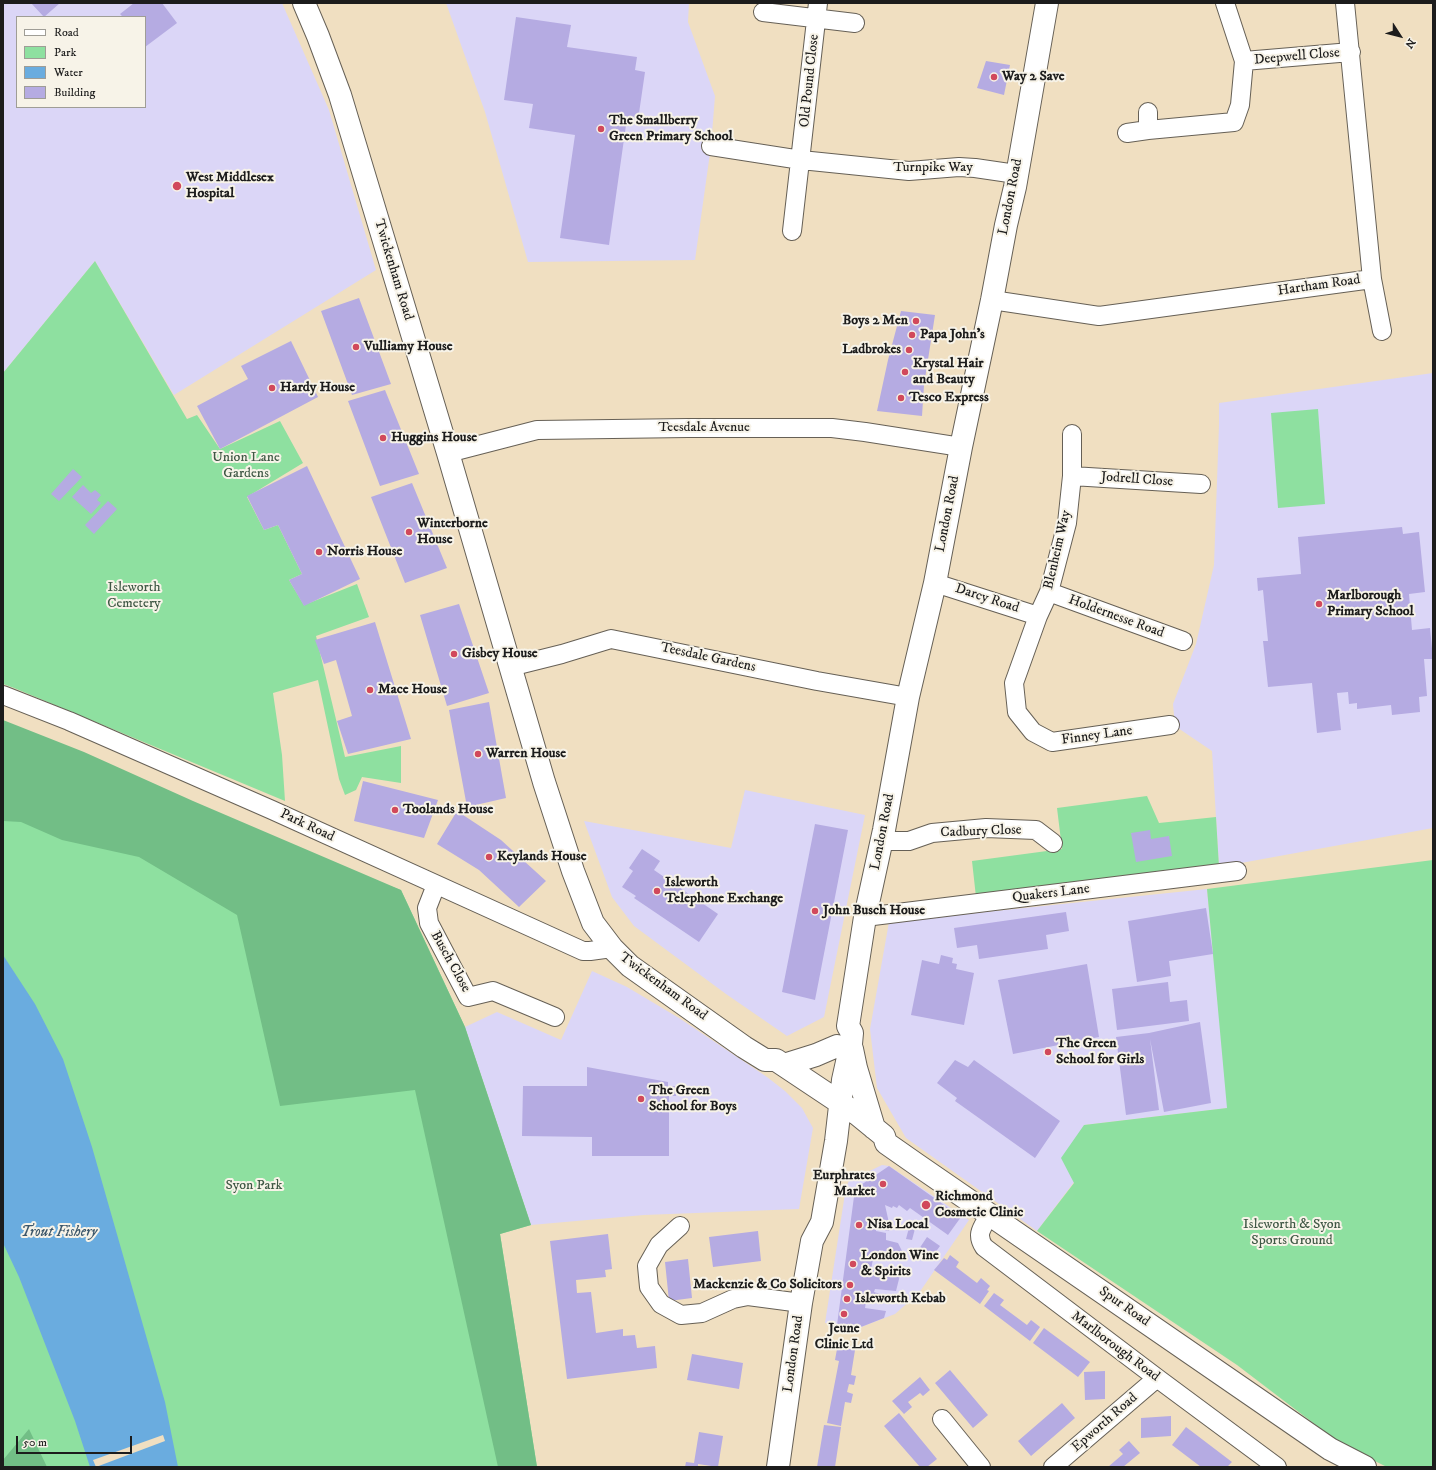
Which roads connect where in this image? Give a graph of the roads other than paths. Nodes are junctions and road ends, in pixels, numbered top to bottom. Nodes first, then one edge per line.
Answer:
1 (304, 3) edge
2 (1047, 3) edge
3 (1225, 3) edge
4 (1345, 3) edge
5 (817, 11) edge
6 (763, 12) dead end
7 (855, 23) dead end
8 (1351, 52) junction
9 (1244, 61) junction
10 (1148, 112) dead end
11 (1148, 130) junction
12 (1127, 133) dead end
13 (711, 146) dead end
14 (801, 160) junction
15 (1016, 174) junction
16 (792, 231) dead end
17 (1372, 279) junction
18 (992, 300) junction
19 (1382, 331) dead end
20 (1072, 434) dead end
21 (961, 447) junction
22 (448, 453) junction
23 (1072, 476) junction
24 (1201, 484) dead end
25 (935, 583) junction
26 (1049, 592) junction
27 (1038, 616) junction
28 (1183, 641) dead end
29 (510, 667) junction
30 (3, 695) edge
31 (908, 697) junction
32 (1170, 725) dead end
33 (882, 841) junction
34 (1052, 843) dead end
35 (1237, 871) dead end
36 (436, 885) junction
37 (865, 917) junction
38 (612, 948) junction
39 (554, 1017) dead end
40 (845, 1039) junction
41 (774, 1063) junction
42 (833, 1106) junction
43 (880, 1135) junction
44 (990, 1214) junction
45 (680, 1226) dead end
46 (801, 1303) junction
47 (1157, 1378) junction
48 (942, 1419) dead end
49 (778, 1467) edge
50 (981, 1467) edge
51 (1053, 1467) edge
52 (1277, 1467) edge
53 (1365, 1467) edge

1 - 22 main road, Twickenham Road
2 - 15 main road, London Road
3 - 9 street, Deepwell Close
4 - 8 street, Hartham Road
5 - 6 street
5 - 7 street
5 - 14 street, Old Pound Close
8 - 9 street, Deepwell Close
8 - 17 street, Hartham Road
9 - 11 street, Deepwell Close
10 - 11 street
11 - 12 street, Deepwell Close
13 - 14 street, Turnpike Way
14 - 15 street, Turnpike Way
14 - 16 street
15 - 18 main road, London Road
17 - 18 street, Hartham Road
17 - 19 street
18 - 21 main road, London Road
20 - 23 street, Blenheim Way
21 - 22 street, Teesdale Avenue
21 - 25 main road, London Road
22 - 29 main road, Twickenham Road
23 - 24 street, Jodrell Close
23 - 26 street, Blenheim Way
25 - 27 street, Darcy Road
25 - 31 main road, London Road
26 - 27 street, Blenheim Way
26 - 28 street, Holdernesse Road
27 - 32 street, Finney Lane
29 - 31 street, Teesdale Gardens
29 - 38 main road, Twickenham Road
30 - 36 street, Park Road
31 - 33 main road, London Road
33 - 34 street, Cadbury Close
33 - 37 main road, London Road
35 - 37 street, Quakers Lane
36 - 38 street, Park Road
36 - 39 street, Busch Close
37 - 40 main road, London Road
38 - 41 main road, Twickenham Road
40 - 41 main road
40 - 42 main road, London Road
40 - 43 main road
41 - 42 main road, Twickenham Road
42 - 43 main road, Spur Road
42 - 46 main road, London Road
43 - 44 main road, Spur Road
44 - 47 street, Marlborough Road
44 - 53 main road, Spur Road
45 - 46 street
46 - 49 main road, London Road
47 - 51 street, Epworth Road
47 - 52 street, Marlborough Road
48 - 50 street

